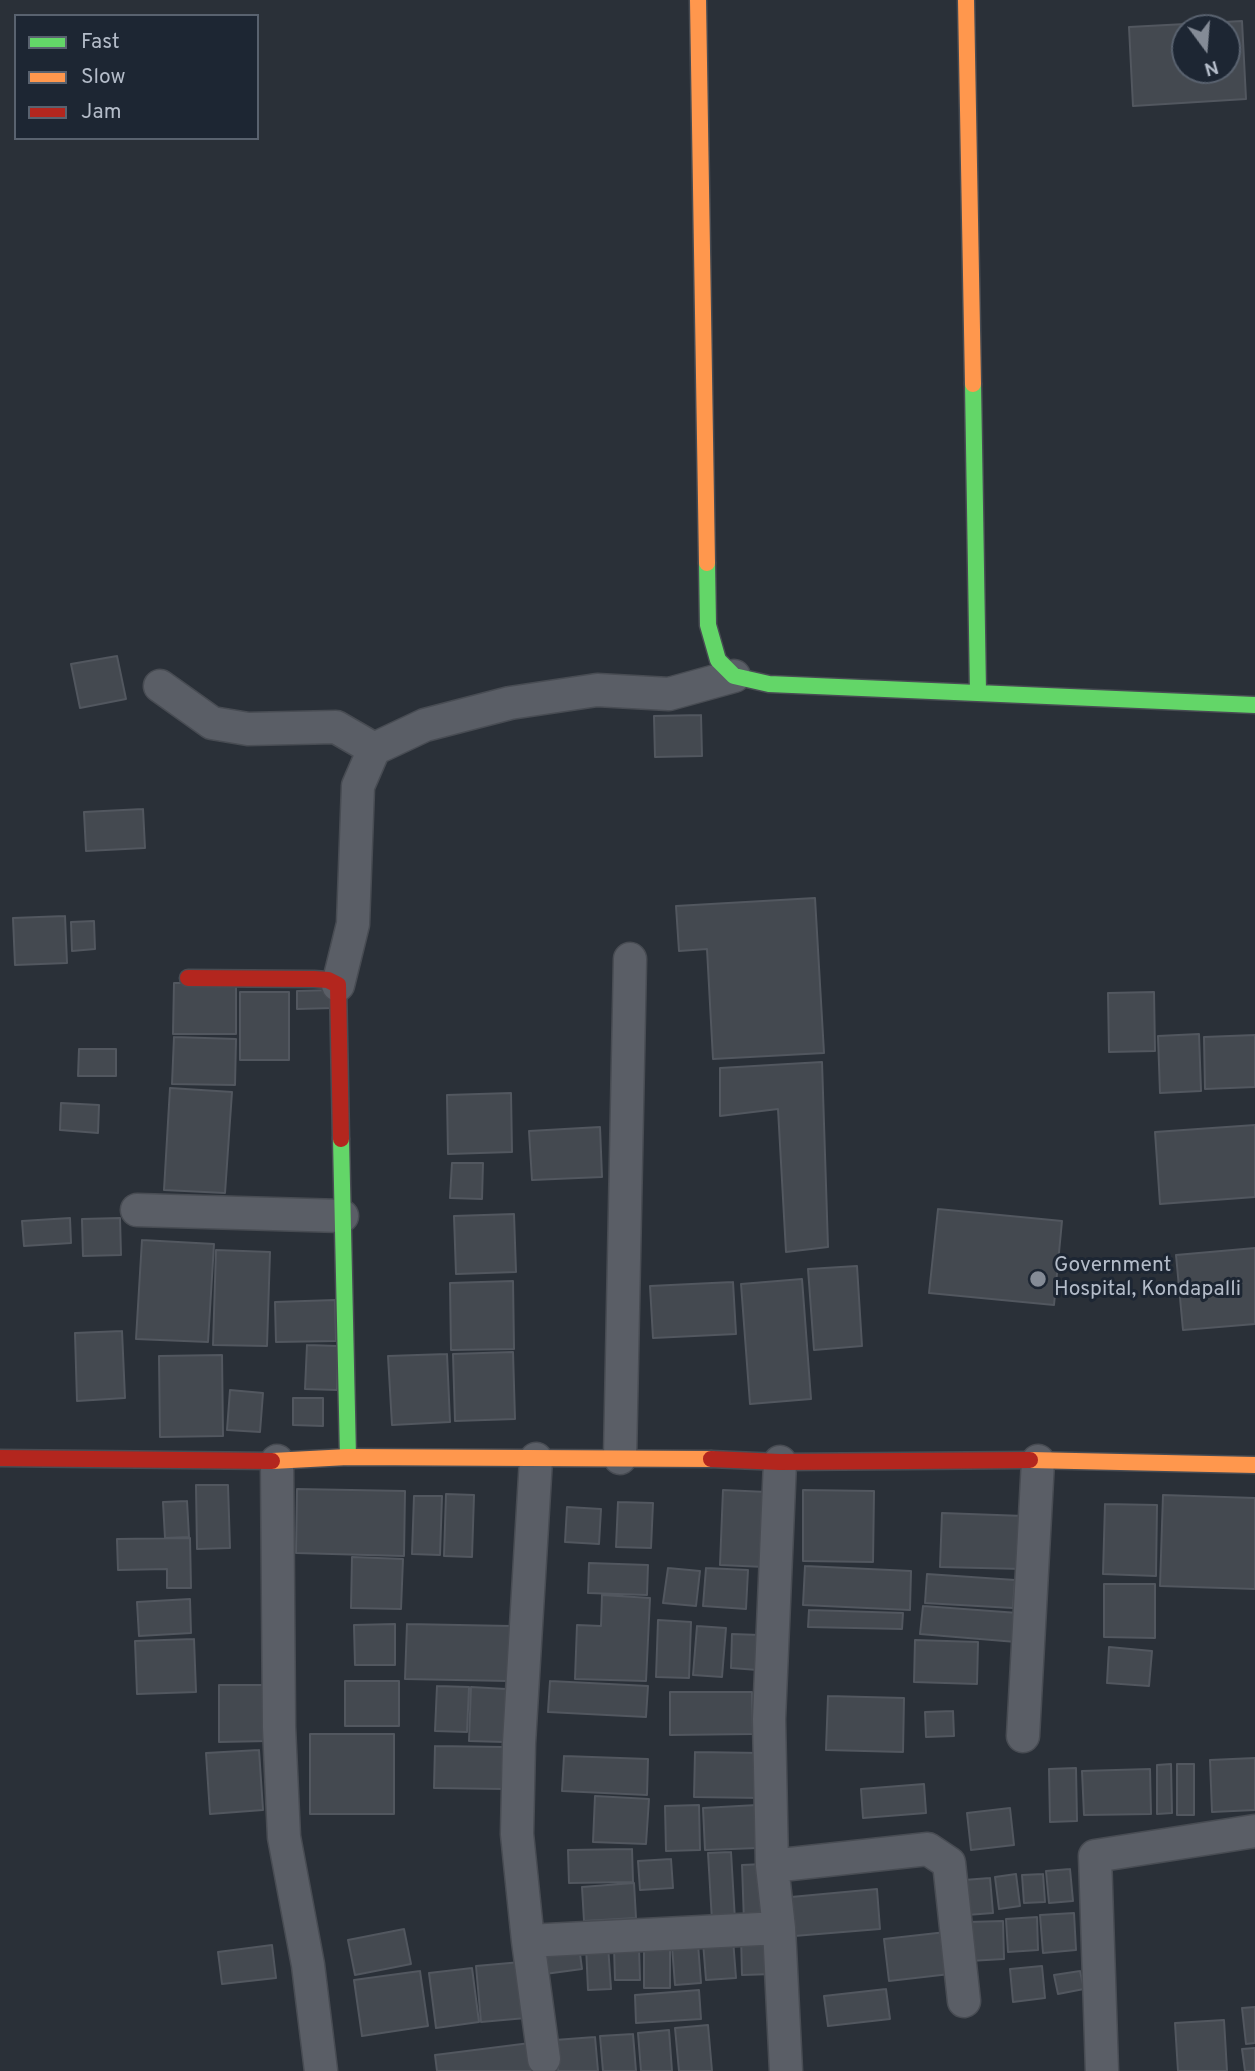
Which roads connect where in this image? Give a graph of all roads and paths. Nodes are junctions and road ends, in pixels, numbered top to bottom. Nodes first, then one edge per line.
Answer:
1 (698, 0) edge
2 (966, 0) edge
3 (734, 676) junction
4 (160, 686) dead end
5 (978, 692) junction
6 (1255, 705) edge
7 (374, 749) junction
8 (630, 959) dead end
9 (188, 978) dead end
10 (338, 985) junction
11 (137, 1210) dead end
12 (342, 1216) junction
13 (348, 1457) junction
14 (0, 1458) edge
15 (620, 1458) junction
16 (536, 1459) junction
17 (277, 1461) junction
18 (1038, 1461) junction
19 (780, 1462) junction
20 (1255, 1465) edge
21 (1023, 1736) dead end
22 (1255, 1831) edge
23 (772, 1866) junction
24 (779, 1928) junction
25 (527, 1941) junction
26 (964, 2000) dead end
27 (544, 2059) dead end
28 (321, 2071) edge
29 (786, 2071) edge
30 (1102, 2071) edge

1 - 3 street
2 - 5 street
3 - 5 street
3 - 7 street
4 - 7 street
5 - 6 street
7 - 10 street
8 - 15 street
9 - 10 street
10 - 12 street
11 - 12 street
12 - 13 street
13 - 16 street
13 - 17 street
14 - 17 street
15 - 16 street
15 - 19 street
16 - 25 street
17 - 28 street
18 - 19 street
18 - 20 street
18 - 21 street
19 - 23 street
22 - 30 street
23 - 24 street
23 - 26 street
24 - 25 street
24 - 29 street
25 - 27 street

